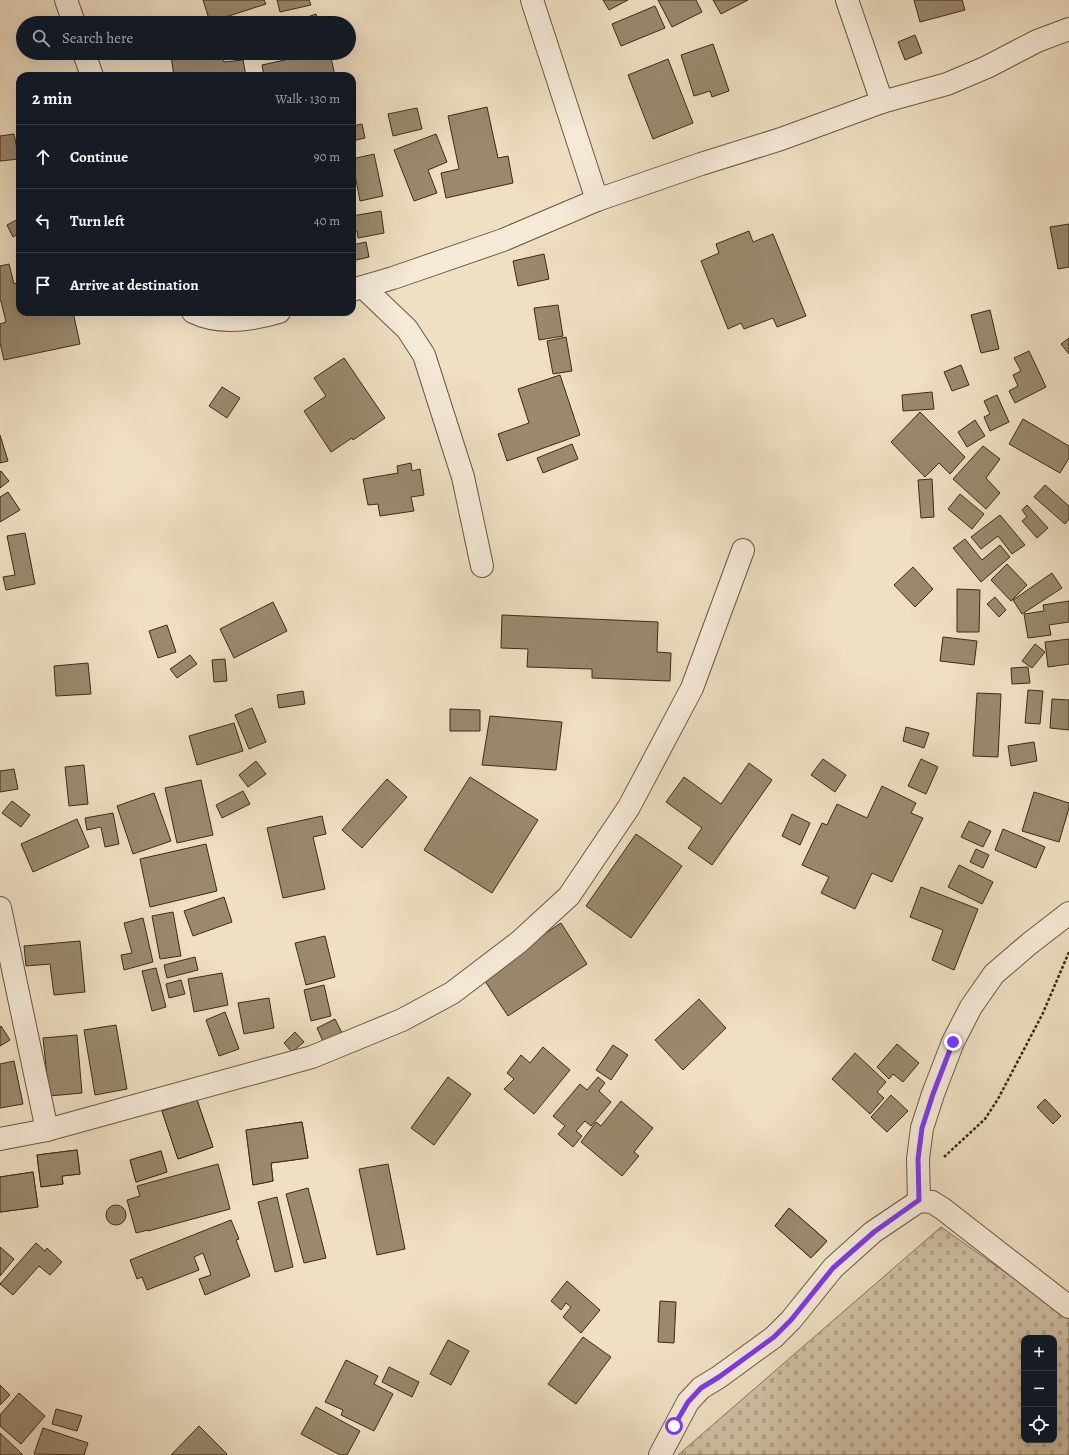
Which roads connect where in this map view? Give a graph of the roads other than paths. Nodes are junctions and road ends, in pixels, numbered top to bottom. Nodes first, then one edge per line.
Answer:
1 (66, 0) edge
2 (532, 0) edge
3 (846, 0) edge
4 (72, 16) edge
5 (1069, 29) edge
6 (86, 60) edge
7 (91, 72) edge
8 (882, 102) junction
9 (597, 200) junction
10 (358, 289) edge
11 (202, 316) edge
12 (265, 316) edge
13 (744, 550) dead end
14 (482, 566) dead end
15 (0, 908) edge
16 (1069, 912) edge
17 (47, 1130) junction
18 (0, 1139) edge
19 (919, 1200) junction
20 (1069, 1307) edge
21 (660, 1455) edge

1 - 4 street
2 - 9 street
3 - 8 street
5 - 8 street
6 - 7 street
8 - 9 street
9 - 10 street
10 - 14 street
11 - 12 street
13 - 17 street
15 - 17 street
16 - 19 street
17 - 18 street
19 - 20 street
19 - 21 street

